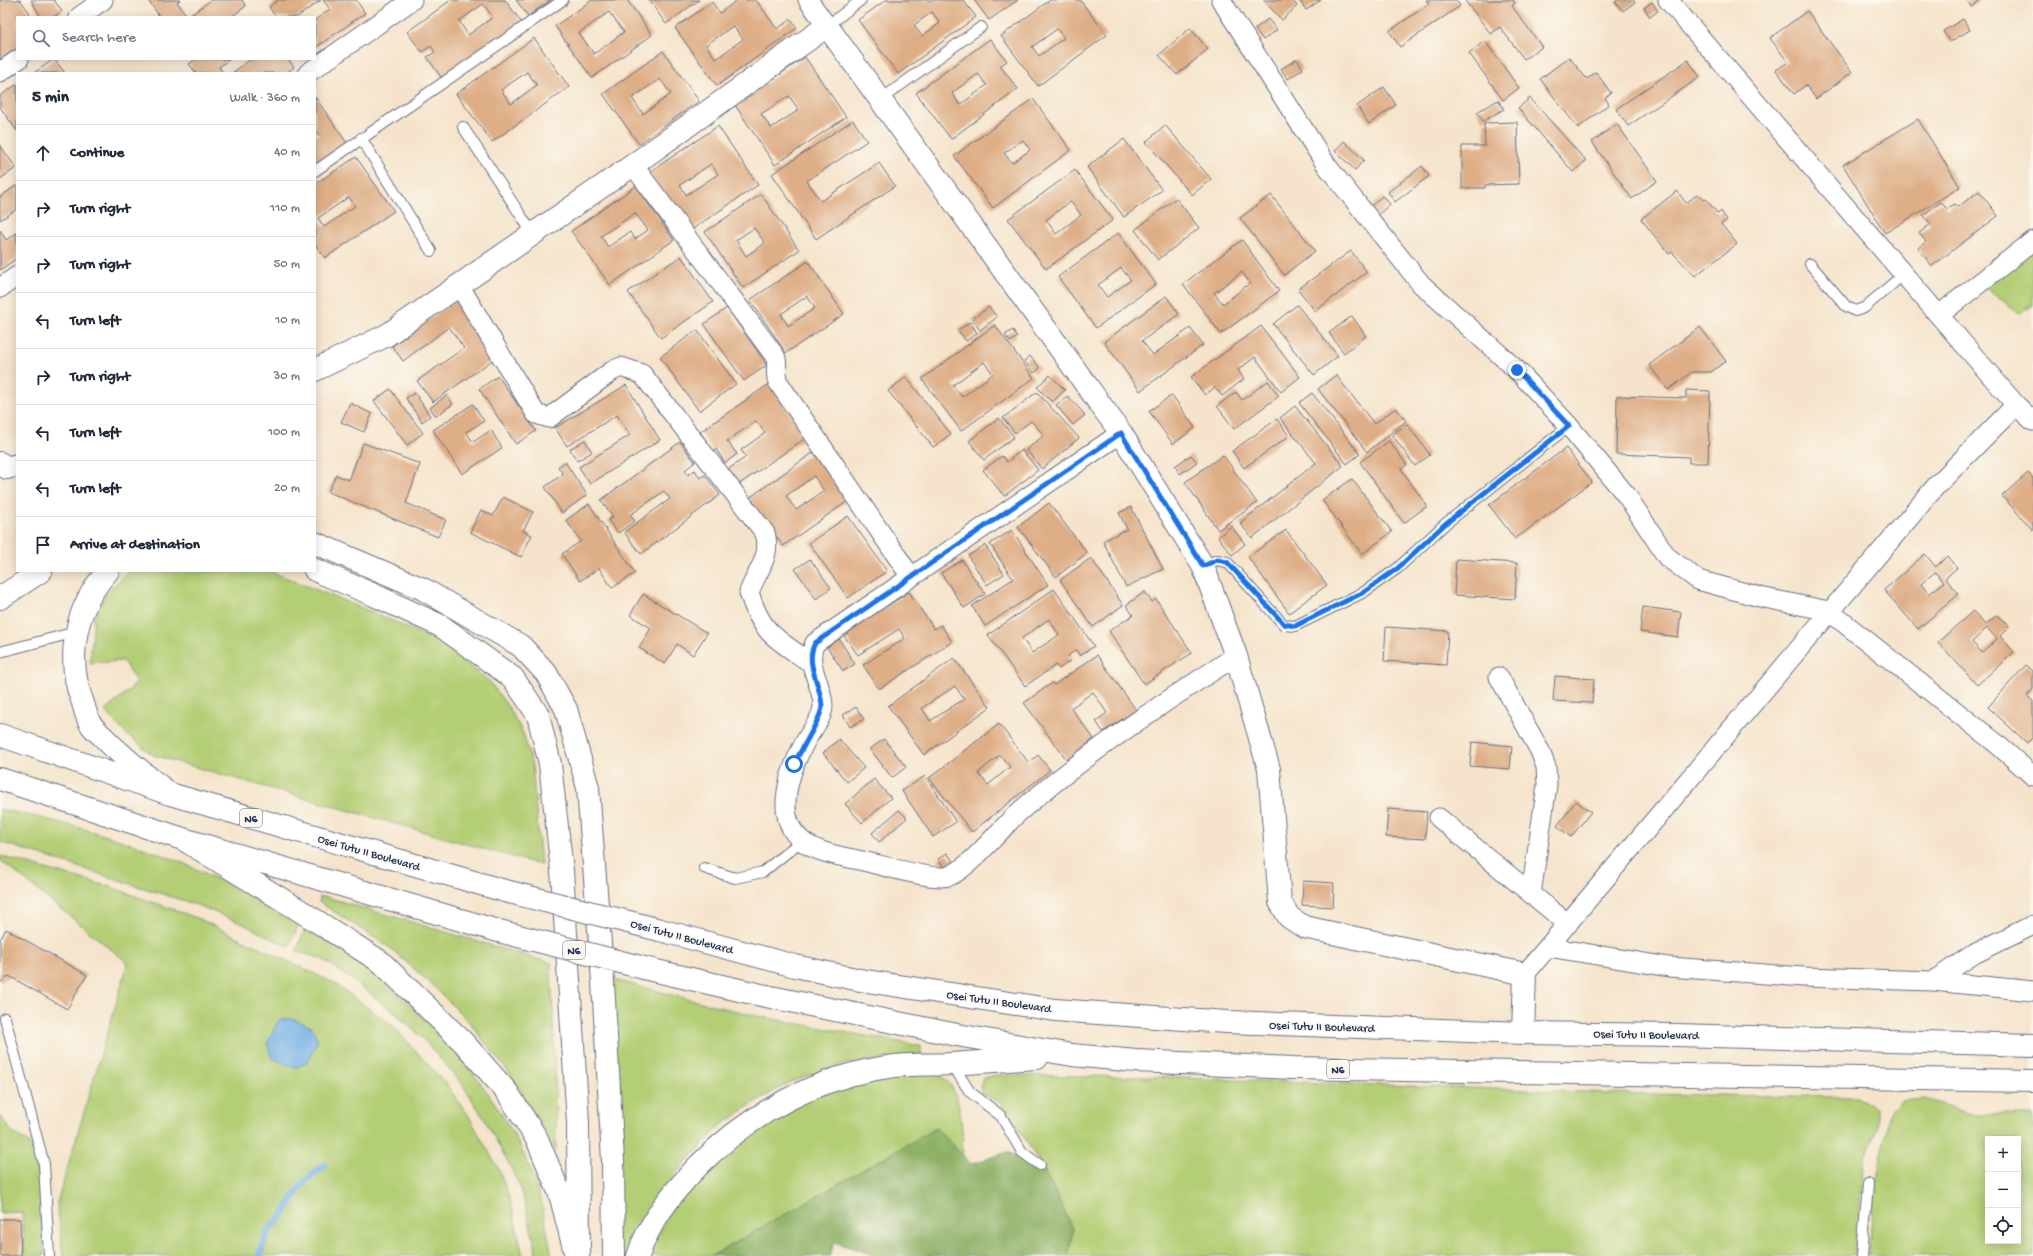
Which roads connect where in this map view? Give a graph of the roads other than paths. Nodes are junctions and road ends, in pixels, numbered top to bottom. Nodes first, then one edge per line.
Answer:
1 (103, 0) edge
2 (563, 0) edge
3 (808, 0) edge
4 (861, 0) edge
5 (1221, 0) edge
6 (1668, 0) edge
7 (402, 3) edge
8 (80, 16) edge
9 (827, 26) junction
10 (981, 27) dead end
11 (18, 60) edge
12 (0, 72) edge
13 (309, 72) edge
14 (880, 100) junction
15 (463, 128) dead end
16 (361, 138) junction
17 (633, 165) junction
18 (316, 170) edge
19 (533, 234) junction
20 (2033, 241) edge
21 (431, 251) dead end
22 (1810, 264) dead end
23 (1904, 274) junction
24 (16, 277) edge
25 (459, 285) junction
26 (0, 288) edge
27 (1939, 315) junction
28 (316, 370) edge
29 (2016, 405) junction
30 (2033, 421) edge
31 (1569, 426) junction
32 (1121, 433) junction
33 (316, 543) edge
34 (1203, 566) junction
35 (316, 570) edge
36 (39, 572) edge
37 (107, 572) edge
38 (911, 577) junction
39 (0, 598) edge
40 (1829, 611) junction
41 (76, 632) junction
42 (0, 652) edge
43 (1236, 656) junction
44 (811, 663) junction
45 (1499, 677) dead end
46 (0, 735) edge
47 (2033, 776) edge
48 (0, 779) edge
49 (170, 794) junction
50 (1439, 818) dead end
51 (183, 839) junction
52 (801, 841) junction
53 (704, 868) dead end
54 (1531, 894) junction
55 (1568, 924) junction
56 (2033, 925) edge
57 (1548, 947) junction
58 (1525, 974) junction
59 (1934, 981) junction
60 (2033, 991) edge
61 (5, 1018) dead end
62 (1523, 1033) junction
63 (2033, 1045) edge
64 (1072, 1055) junction
65 (952, 1064) junction
66 (2033, 1082) edge
67 (1040, 1165) dead end
68 (1868, 1184) dead end
69 (49, 1256) edge
70 (578, 1256) edge
71 (614, 1256) edge
72 (638, 1256) edge
73 (1862, 1256) edge

1 - 8 street
2 - 16 lane
3 - 9 street
4 - 9 lane
5 - 31 street
6 - 23 street
7 - 13 street
9 - 14 main road
9 - 17 main road
10 - 14 lane
11 - 12 street
14 - 32 main road
15 - 19 lane
16 - 18 lane
16 - 21 lane
17 - 19 main road
17 - 38 street
19 - 25 main road
20 - 27 street
22 - 23 lane
23 - 27 street
24 - 26 street
25 - 28 main road
25 - 44 street
27 - 29 street
29 - 30 street
29 - 40 street
31 - 34 lane
31 - 40 street
32 - 34 main road
32 - 38 street
33 - 71 main road
34 - 43 main road
35 - 70 main road
36 - 39 main road
37 - 41 main road
38 - 44 street
40 - 47 street
40 - 55 street
41 - 42 lane
41 - 49 main road
43 - 52 street
43 - 58 main road
44 - 52 street
45 - 54 street
46 - 49 main road, Osei Tutu II Boulevard / N6
48 - 51 main road, N6
49 - 62 main road, Osei Tutu II Boulevard / N6, bridge
50 - 54 street
51 - 64 main road, N6, bridge
51 - 70 main road
52 - 53 lane
54 - 55 street
55 - 57 street
56 - 59 street
57 - 58 street
57 - 59 street
58 - 62 main road
59 - 60 street
61 - 69 lane
62 - 63 main road, Osei Tutu II Boulevard / N6
64 - 65 main road
64 - 66 main road, N6
65 - 67 lane
65 - 72 main road
68 - 73 lane

